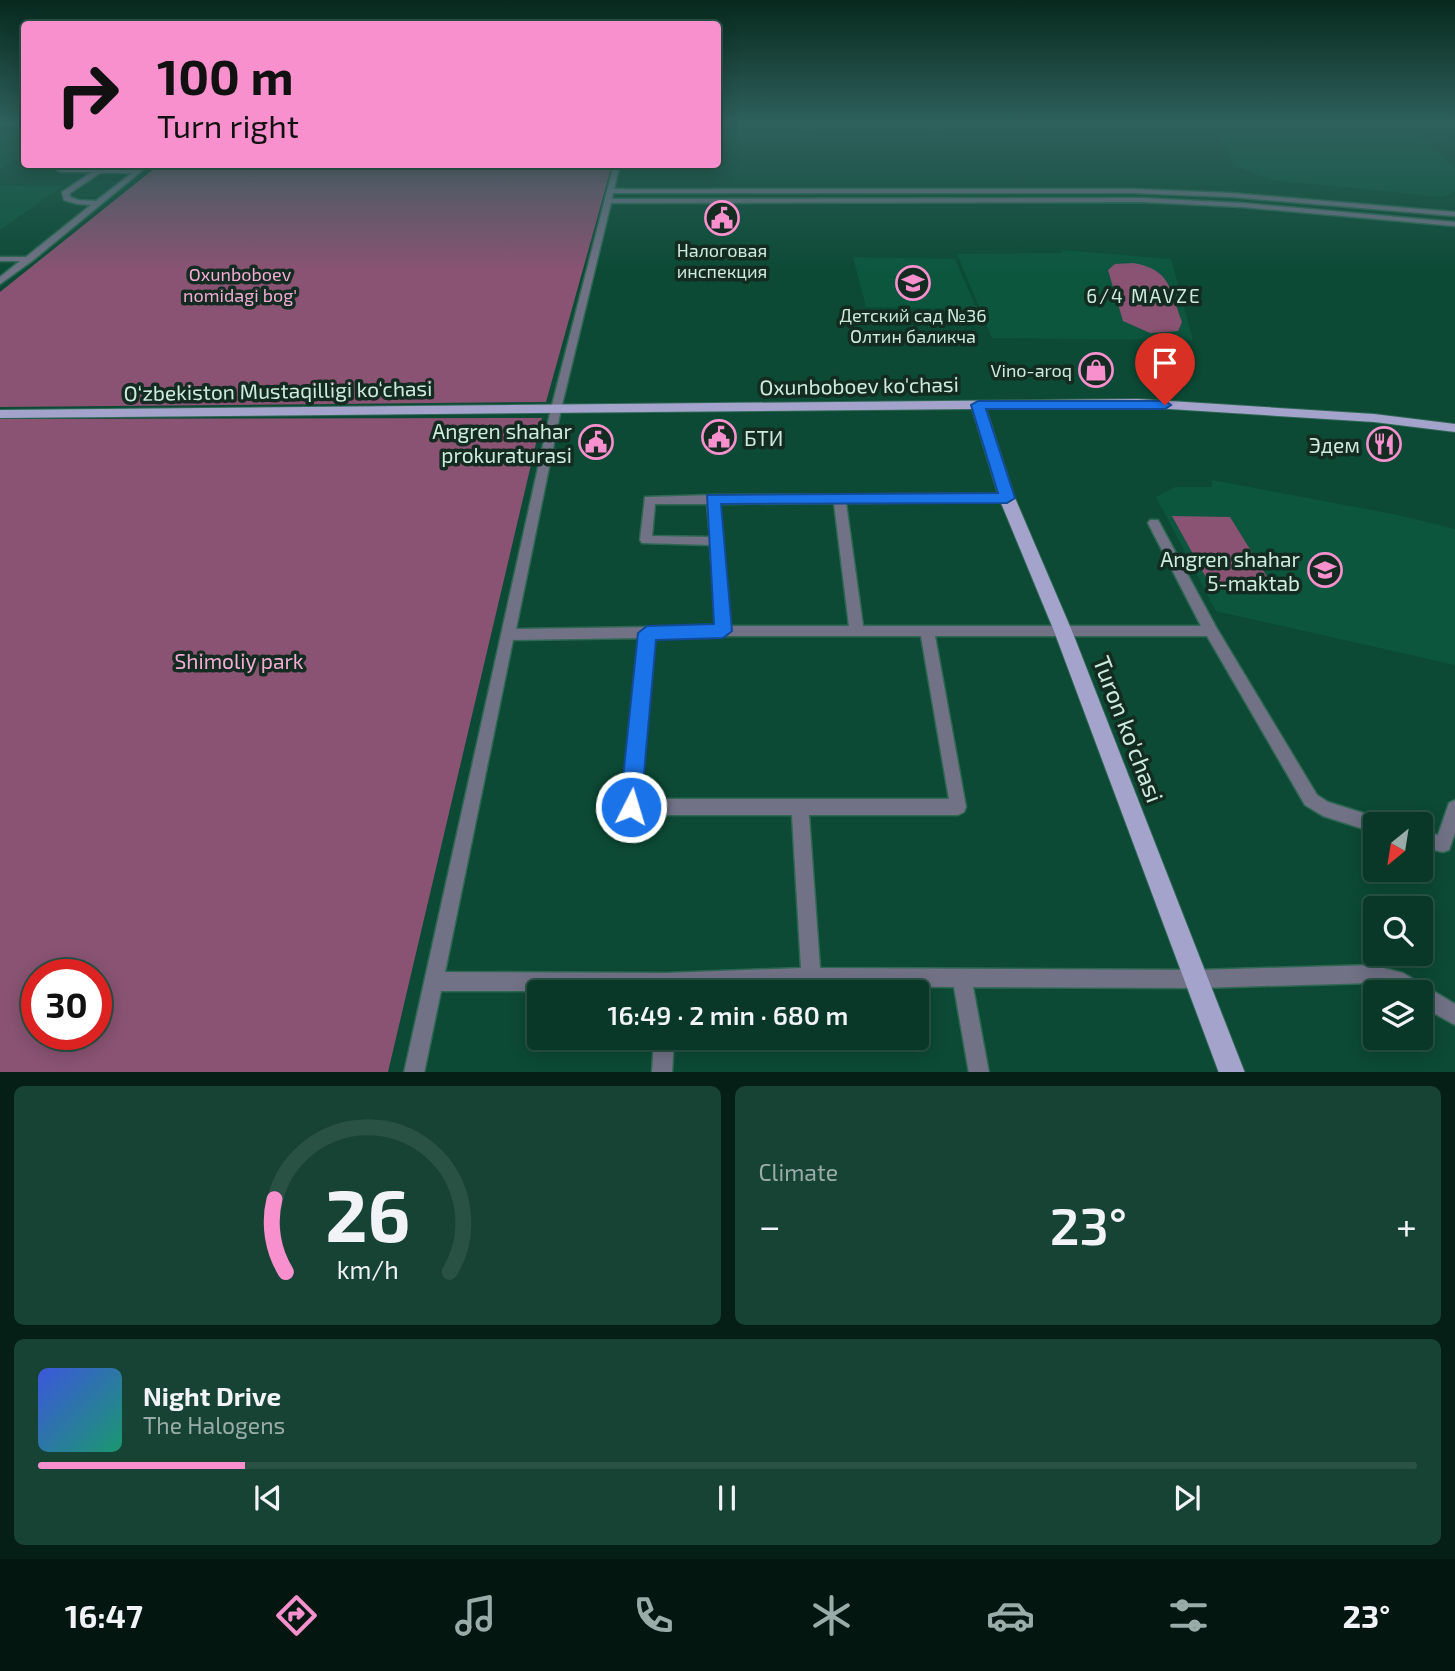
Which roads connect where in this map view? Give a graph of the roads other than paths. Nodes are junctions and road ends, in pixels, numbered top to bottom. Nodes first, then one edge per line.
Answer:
1 (97, 172) edge
2 (137, 172) edge
3 (615, 172) edge
4 (609, 191) junction
5 (607, 201) junction
6 (100, 202) junction
7 (1455, 214) edge
8 (1455, 224) edge
9 (0, 259) edge
10 (29, 259) junction
11 (0, 281) edge
12 (978, 405) junction
13 (556, 409) junction
14 (0, 414) edge
15 (1455, 428) edge
16 (839, 498) junction
17 (1007, 498) junction
18 (713, 499) junction
19 (1154, 523) dead end
20 (717, 541) junction
21 (927, 630) junction
22 (723, 631) junction
23 (858, 631) junction
24 (1063, 631) junction
25 (1210, 631) junction
26 (647, 633) junction
27 (506, 635) junction
28 (800, 808) junction
29 (1455, 808) edge
30 (1363, 821) edge
31 (1433, 842) edge
32 (811, 976) junction
33 (962, 977) junction
34 (1198, 979) junction
35 (758, 980) edge
36 (1396, 980) edge
37 (435, 981) junction
38 (527, 983) edge
39 (1433, 1001) edge
40 (1455, 1014) edge
41 (663, 1050) edge
42 (414, 1072) edge
43 (662, 1072) edge
44 (979, 1072) edge
45 (1232, 1072) edge

1 - 6 street
2 - 6 street
3 - 4 street
4 - 5 street
4 - 7 street
5 - 8 street
5 - 13 street
6 - 10 street
9 - 10 street
10 - 11 street
12 - 13 main road, Oxunboboev ko'chasi
12 - 15 main road, Oxunboboev ko'chasi
12 - 17 main road, Turon ko'chasi
13 - 14 main road, O‘zbekiston Mustaqilligi ko‘chasi
13 - 27 street
16 - 17 street
16 - 18 street
16 - 23 street
17 - 24 main road, Turon ko'chasi
18 - 20 street
18 - 20 street
19 - 25 street
20 - 22 street
21 - 23 street
21 - 24 street
21 - 28 street
22 - 23 street
22 - 26 street
24 - 25 street
24 - 34 main road, Turon ko'chasi
25 - 30 street
26 - 27 street
26 - 28 street
27 - 37 street
28 - 32 street
29 - 31 street
32 - 33 street
32 - 35 street
33 - 34 street
33 - 44 street
34 - 36 street
34 - 45 main road, Turon ko'chasi
37 - 38 street
37 - 42 street
39 - 40 street
41 - 43 street

